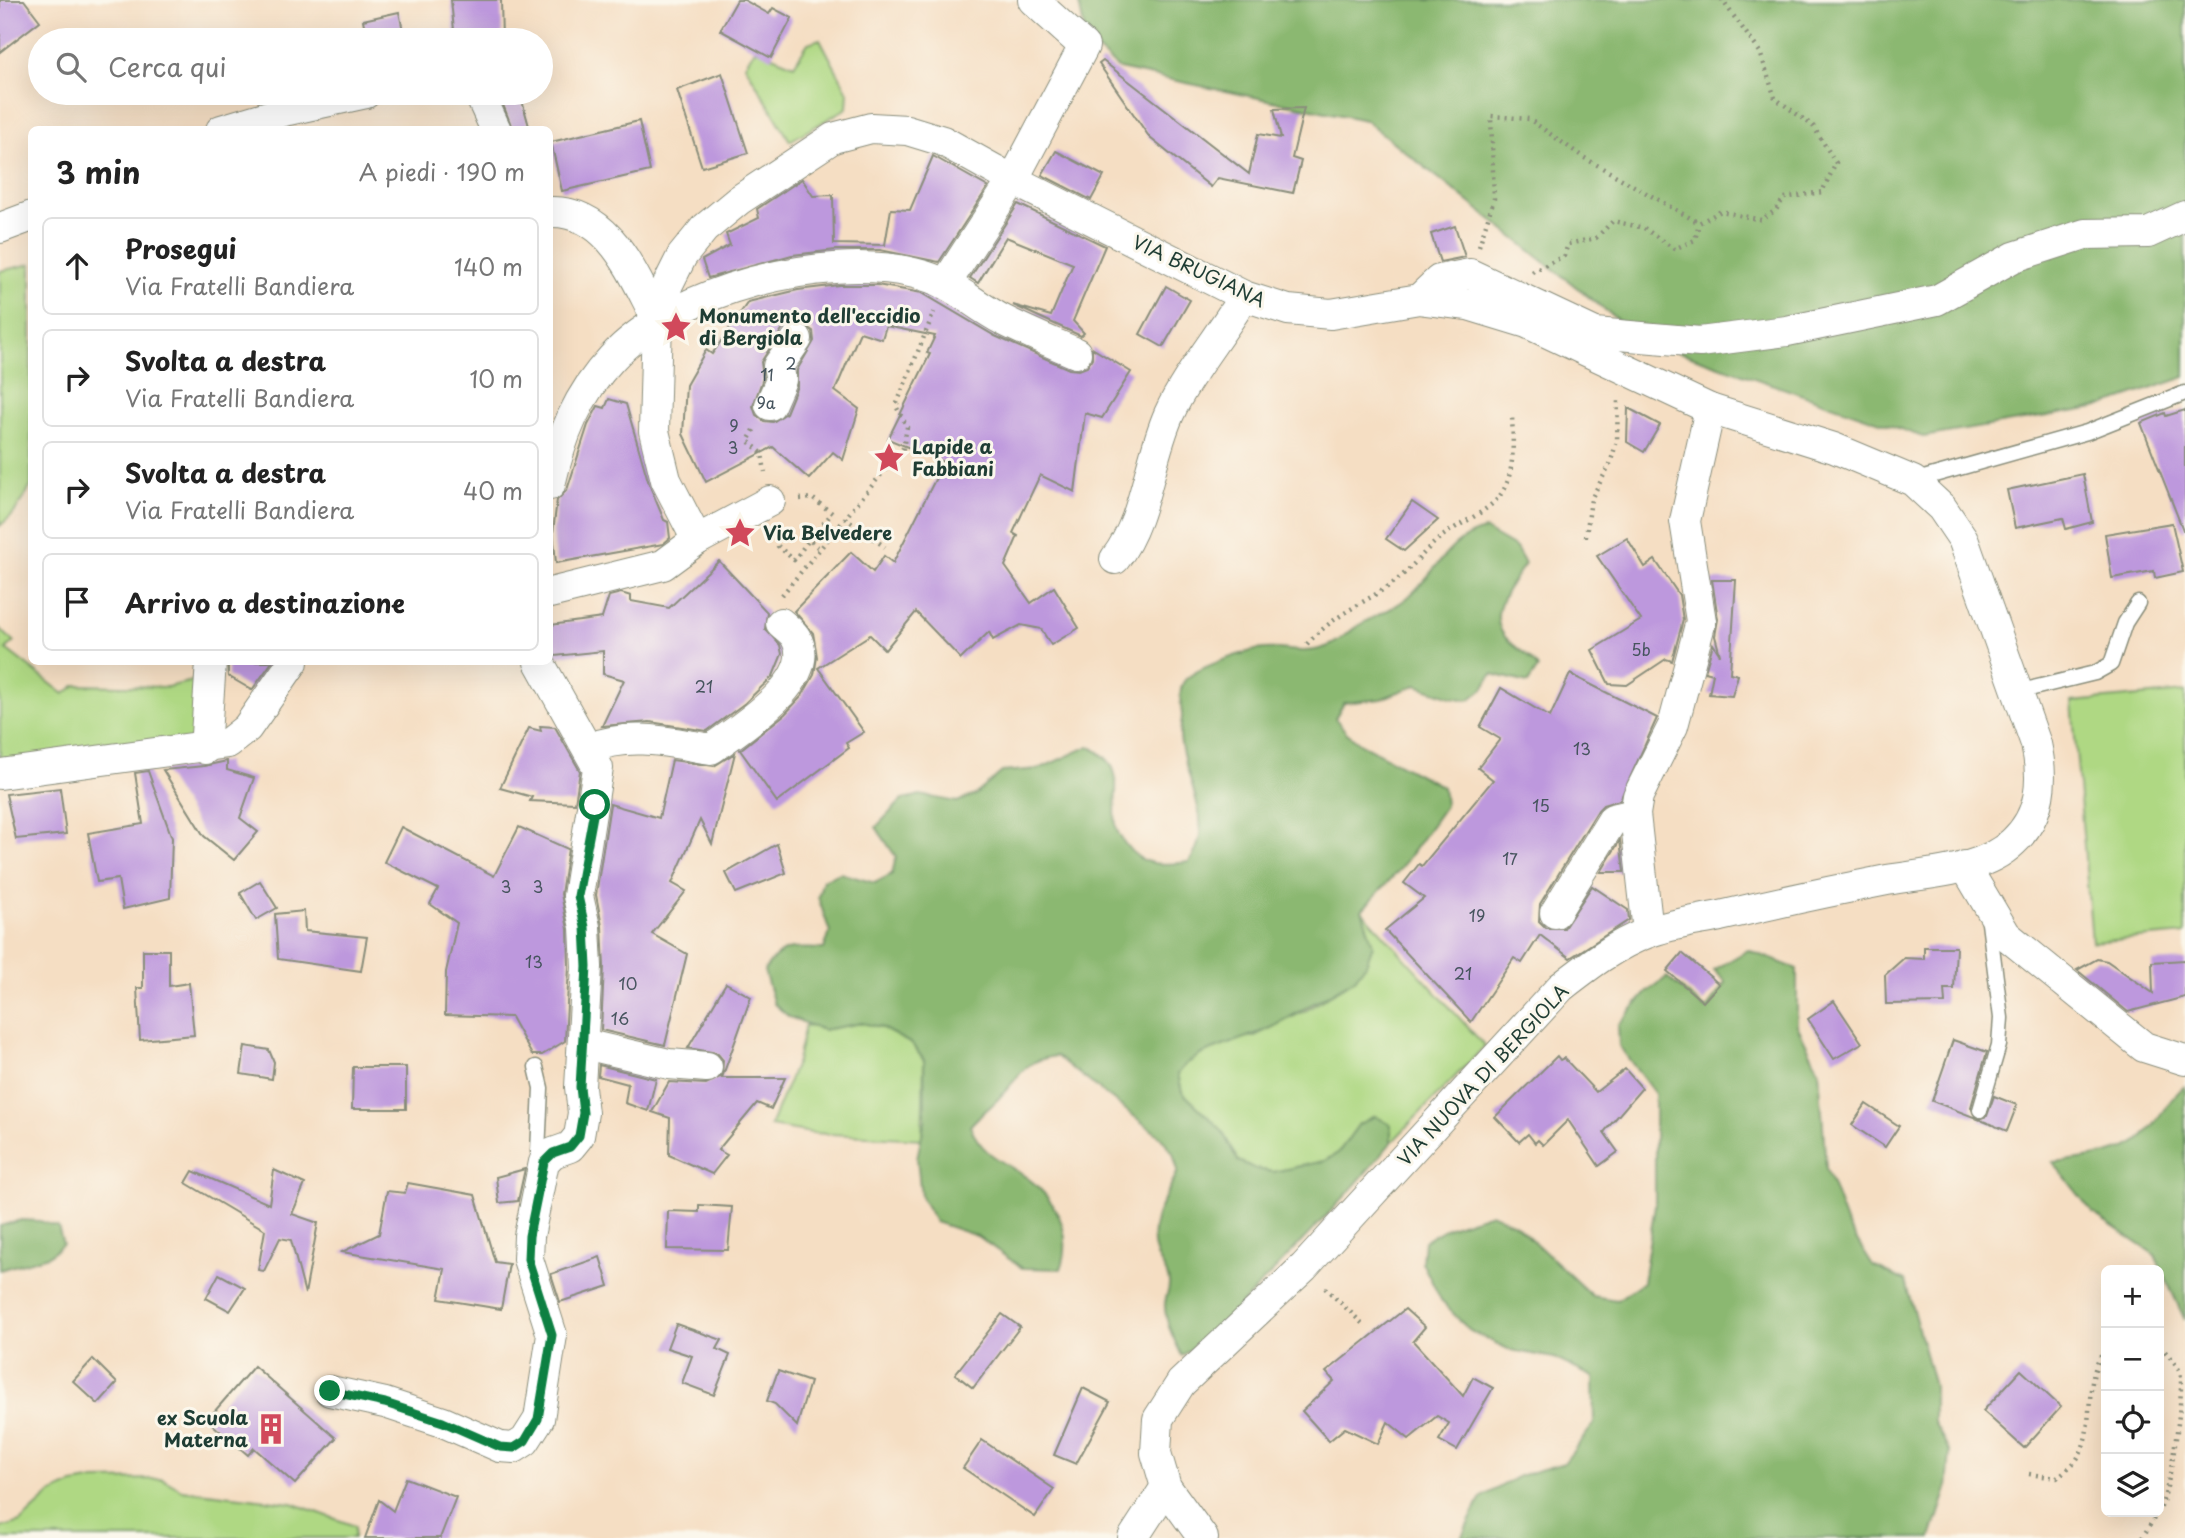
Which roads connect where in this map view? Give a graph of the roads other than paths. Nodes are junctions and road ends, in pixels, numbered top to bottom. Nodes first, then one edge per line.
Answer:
1 (1033, 0) edge
2 (319, 105) edge
3 (485, 105) edge
4 (237, 126) edge
5 (494, 126) edge
6 (1013, 180) junction
7 (553, 212) edge
8 (2185, 216) edge
9 (28, 218) edge
10 (0, 228) edge
11 (946, 283) junction
12 (1244, 296) junction
13 (1419, 299) junction
14 (657, 319) junction
15 (797, 339) dead end
16 (1076, 354) dead end
17 (2185, 393) edge
18 (769, 405) dead end
19 (1710, 409) junction
20 (553, 472) edge
21 (1913, 481) junction
22 (770, 501) dead end
23 (697, 540) junction
24 (1115, 559) dead end
25 (553, 592) edge
26 (2138, 603) dead end
27 (780, 623) road end
28 (211, 665) edge
29 (291, 665) edge
30 (541, 665) edge
31 (2017, 692) junction
32 (590, 748) junction
33 (205, 749) junction
34 (0, 774) edge
35 (1634, 814) junction
36 (1965, 866) junction
37 (1990, 907) junction
38 (1555, 913) dead end
39 (1648, 932) junction
40 (584, 1044) junction
41 (2185, 1060) edge
42 (536, 1067) dead end
43 (706, 1067) dead end
44 (1980, 1110) dead end
45 (544, 1162) junction
46 (330, 1391) dead end
47 (1166, 1487) junction
48 (1133, 1538) edge
49 (1203, 1538) edge

1 - 6 street
2 - 4 street
3 - 5 street
6 - 11 street
6 - 12 street, VIA BRUGIANA
6 - 14 street, VIA BRUGIANA
7 - 14 street
8 - 13 street
9 - 10 street
11 - 14 street
11 - 16 street
12 - 13 street, VIA BRUGIANA
12 - 24 street
13 - 19 street, VIA BRUGIANA
14 - 20 street
14 - 23 street, VIA BRUGIANA
15 - 18 street
17 - 21 lane
19 - 21 street, VIA NUOVA DI BERGIOLA
19 - 35 street
21 - 31 street, VIA NUOVA DI BERGIOLA
22 - 23 street
23 - 25 street
26 - 31 lane
27 - 32 street
28 - 33 street
29 - 33 street
30 - 32 street
31 - 36 street, VIA NUOVA DI BERGIOLA
32 - 40 street
33 - 34 street
35 - 38 street
35 - 39 street
36 - 37 street
36 - 39 street, VIA NUOVA DI BERGIOLA
37 - 41 street
37 - 44 lane
39 - 47 street, VIA NUOVA DI BERGIOLA
40 - 43 street
40 - 45 street
42 - 45 lane
45 - 46 street
47 - 48 street
47 - 49 street, VIA NUOVA DI BERGIOLA

